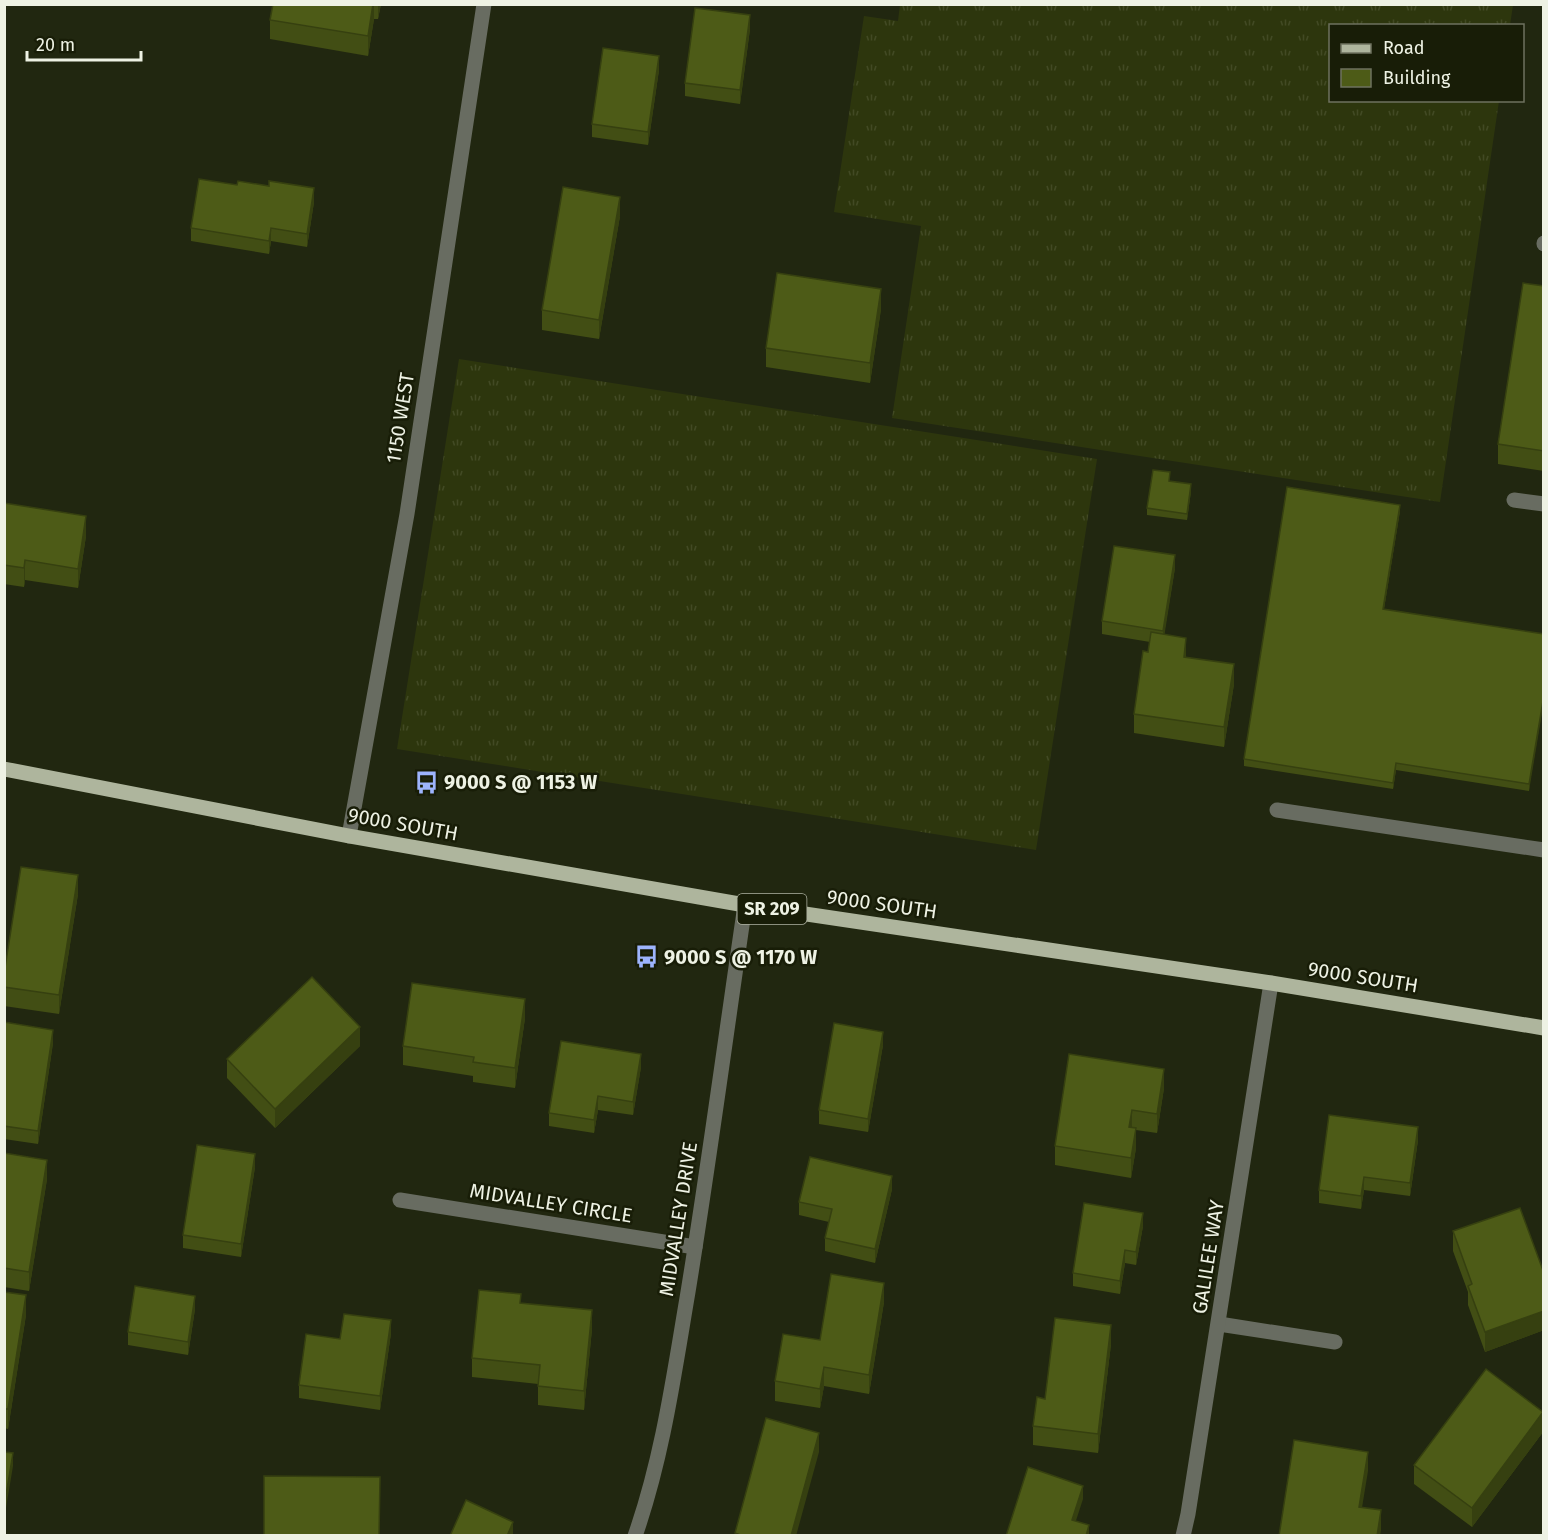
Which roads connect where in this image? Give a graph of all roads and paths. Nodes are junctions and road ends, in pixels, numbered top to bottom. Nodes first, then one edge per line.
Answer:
1 (484, 4) edge
2 (1514, 500) dead end
3 (1544, 504) edge
4 (4, 769) edge
5 (1277, 810) dead end
6 (349, 836) junction
7 (1544, 850) edge
8 (745, 905) junction
9 (1271, 983) junction
10 (1544, 1028) edge
11 (400, 1200) dead end
12 (695, 1247) junction
13 (1219, 1324) junction
14 (1335, 1342) dead end
15 (635, 1536) edge
16 (1183, 1536) edge

1 - 6 street, 1150 WEST
2 - 3 street
4 - 6 main road, 9000 SOUTH / SR 209
5 - 7 street
6 - 8 main road, 9000 SOUTH / SR 209
8 - 9 main road, 9000 SOUTH / SR 209
8 - 12 street, MIDVALLEY DRIVE
9 - 10 main road, 9000 SOUTH / SR 209
9 - 13 street, GALILEE WAY
11 - 12 street, MIDVALLEY CIRCLE
12 - 15 street, MIDVALLEY DRIVE
13 - 14 street
13 - 16 street, GALILEE WAY

